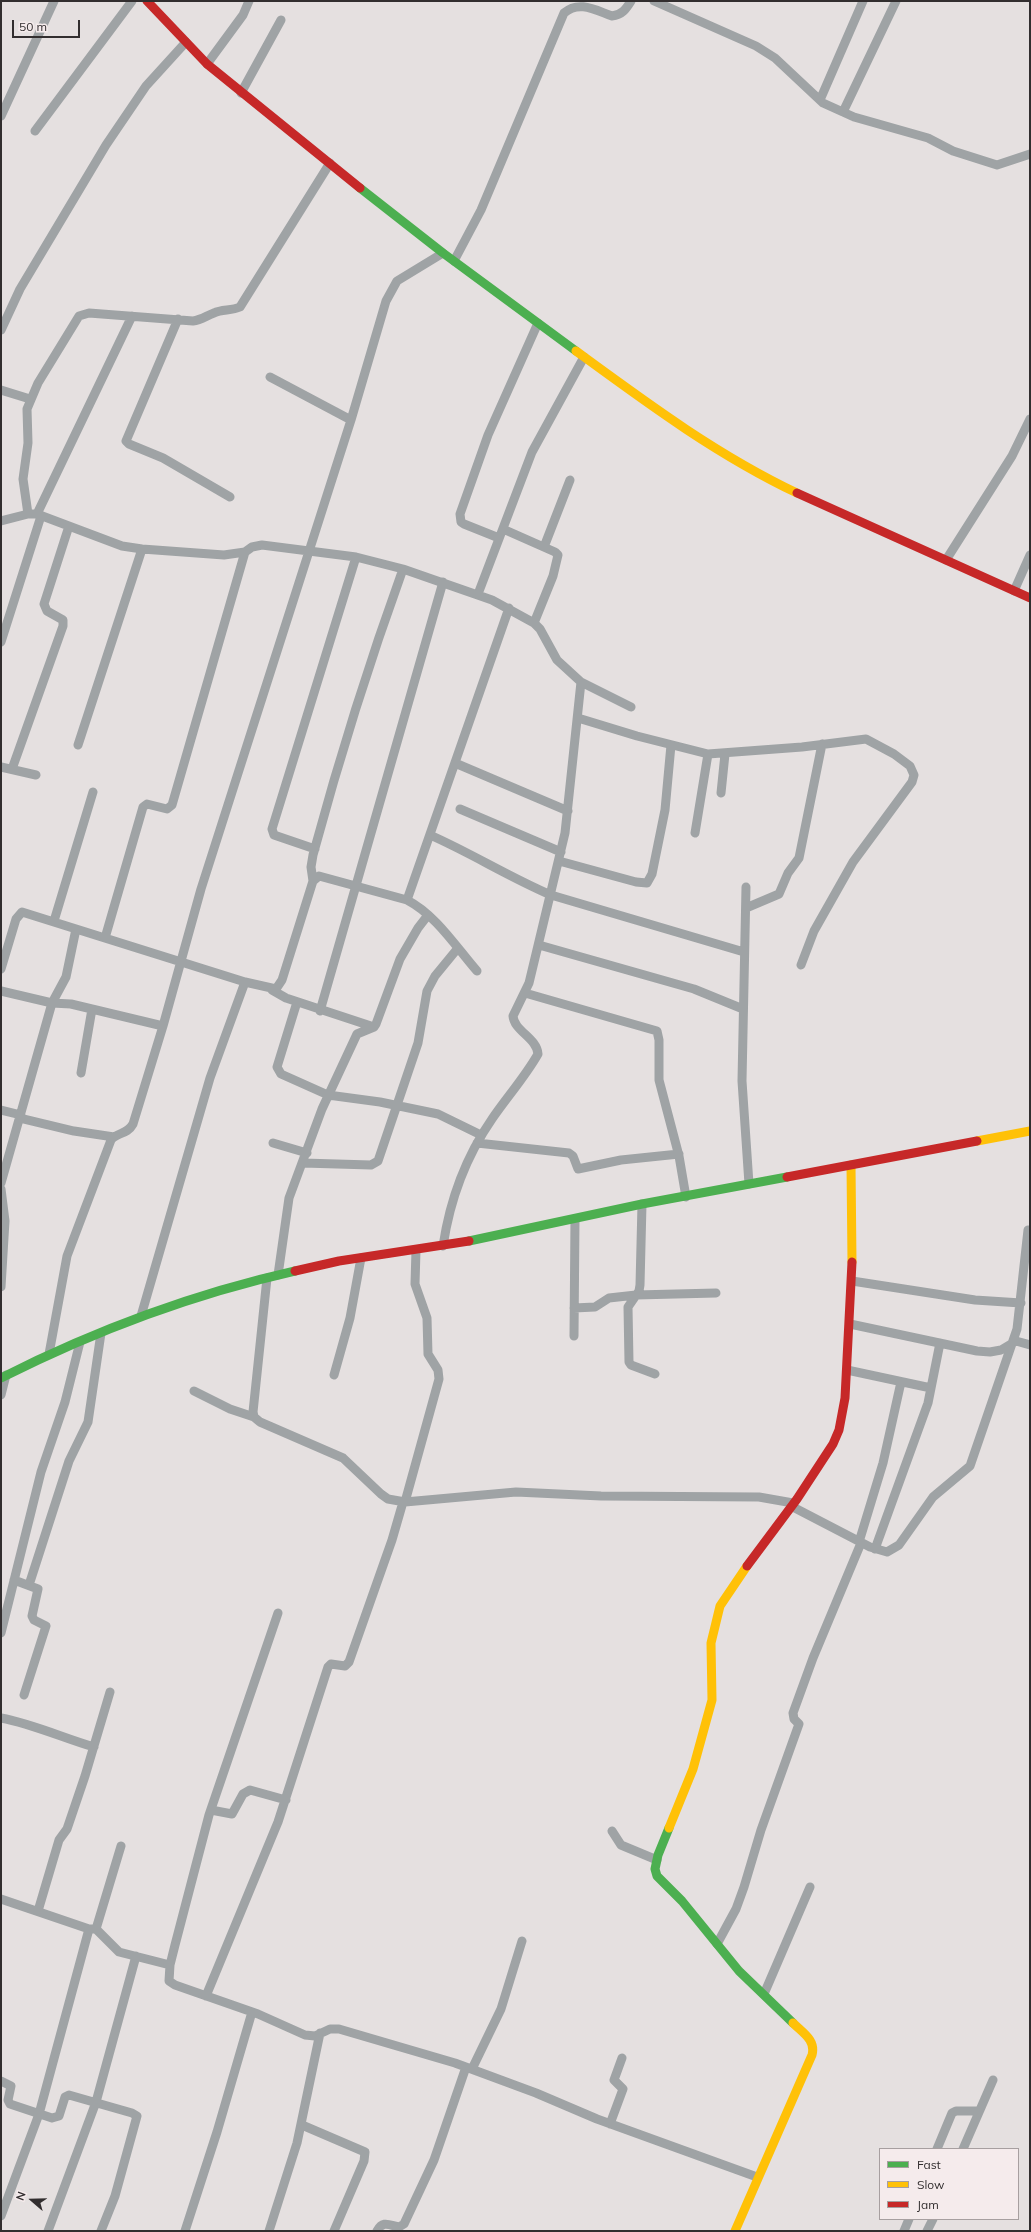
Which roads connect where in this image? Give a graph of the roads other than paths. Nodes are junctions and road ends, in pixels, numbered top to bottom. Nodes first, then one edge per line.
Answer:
1 (54, 1) edge
2 (132, 1) edge
3 (147, 1) edge
4 (249, 1) edge
5 (631, 1) edge
6 (654, 1) edge
7 (863, 1) edge
8 (896, 1) edge
9 (569, 4) edge
10 (281, 20) dead end
11 (186, 42) junction
12 (207, 64) junction
13 (241, 93) junction
14 (820, 100) junction
15 (843, 112) junction
16 (1, 116) edge
17 (35, 131) dead end
18 (1030, 154) edge
19 (330, 163) junction
20 (443, 253) junction
21 (454, 261) junction
22 (132, 316) junction
23 (178, 319) junction
24 (538, 322) junction
25 (1, 330) edge
26 (584, 357) junction
27 (270, 377) dead end
28 (1, 390) edge
29 (30, 399) junction
30 (1030, 419) edge
31 (350, 420) junction
32 (570, 480) dead end
33 (230, 497) dead end
34 (35, 514) junction
35 (1, 521) edge
36 (69, 526) junction
37 (503, 529) junction
38 (499, 538) junction
39 (544, 547) junction
40 (142, 549) junction
41 (308, 550) junction
42 (245, 552) junction
43 (1030, 555) edge
44 (356, 557) junction
45 (946, 560) junction
46 (403, 569) junction
47 (443, 582) junction
48 (1014, 591) junction
49 (478, 594) junction
50 (1030, 598) edge
51 (509, 608) junction
52 (534, 623) junction
53 (1, 642) edge
54 (581, 682) junction
55 (630, 706) dead end
56 (578, 718) junction
57 (822, 744) junction
58 (78, 745) dead end
59 (670, 745) junction
60 (708, 754) junction
61 (725, 754) junction
62 (455, 763) junction
63 (1, 767) edge
64 (12, 769) junction
65 (36, 775) dead end
66 (92, 792) dead end
67 (721, 793) dead end
68 (460, 809) dead end
69 (568, 811) junction
70 (695, 834) dead end
71 (430, 835) junction
72 (315, 849) junction
73 (560, 856) junction
74 (313, 880) junction
75 (355, 886) junction
76 (746, 887) dead end
77 (551, 895) junction
78 (407, 900) junction
79 (746, 908) junction
80 (428, 915) junction
81 (54, 921) junction
82 (76, 929) junction
83 (105, 938) junction
84 (539, 944) junction
85 (458, 948) junction
86 (744, 952) junction
87 (179, 961) junction
88 (801, 965) dead end
89 (1, 969) edge
90 (477, 971) dead end
91 (245, 982) junction
92 (272, 990) junction
93 (1, 992) edge
94 (525, 993) junction
95 (297, 1002) junction
96 (52, 1003) junction
97 (92, 1009) junction
98 (743, 1009) junction
99 (320, 1011) junction
100 (163, 1026) junction
101 (374, 1027) junction
102 (81, 1073) dead end
103 (328, 1096) junction
104 (396, 1105) junction
105 (1, 1110) edge
106 (20, 1116) junction
107 (1030, 1131) edge
108 (114, 1137) junction
109 (479, 1139) junction
110 (272, 1143) dead end
111 (306, 1153) junction
112 (679, 1154) junction
113 (303, 1163) junction
114 (851, 1165) junction
115 (1, 1183) edge
116 (749, 1184) junction
117 (1, 1189) edge
118 (686, 1197) junction
119 (642, 1204) junction
120 (575, 1219) junction
121 (1028, 1230) dead end
122 (442, 1246) junction
123 (416, 1250) junction
124 (361, 1258) junction
125 (278, 1275) junction
126 (268, 1278) junction
127 (852, 1281) junction
128 (1, 1287) edge
129 (716, 1293) dead end
130 (636, 1295) junction
131 (1021, 1303) junction
132 (574, 1308) junction
133 (141, 1316) junction
134 (850, 1324) junction
135 (101, 1334) junction
136 (574, 1336) dead end
137 (80, 1342) junction
138 (1012, 1342) junction
139 (940, 1344) junction
140 (1030, 1345) edge
141 (48, 1354) junction
142 (847, 1370) junction
143 (655, 1374) dead end
144 (334, 1375) dead end
145 (3, 1377) edge
146 (901, 1382) junction
147 (931, 1388) junction
148 (194, 1391) dead end
149 (1, 1395) edge
150 (254, 1417) junction
151 (404, 1502) junction
152 (792, 1504) junction
153 (860, 1542) junction
154 (875, 1549) junction
155 (14, 1580) junction
156 (28, 1585) junction
157 (278, 1613) dead end
158 (1, 1633) edge
159 (110, 1692) dead end
160 (24, 1695) dead end
161 (1, 1718) edge
162 (94, 1747) junction
163 (286, 1800) junction
164 (211, 1810) junction
165 (612, 1831) dead end
166 (121, 1846) dead end
167 (657, 1860) junction
168 (810, 1887) dead end
169 (1, 1899) edge
170 (38, 1911) junction
171 (93, 1929) junction
172 (522, 1941) dead end
173 (717, 1944) junction
174 (136, 1956) junction
175 (170, 1965) junction
176 (764, 1994) junction
177 (206, 1996) junction
178 (252, 2012) junction
179 (320, 2033) junction
180 (622, 2058) dead end
181 (469, 2068) junction
182 (993, 2080) dead end
183 (1, 2081) edge
184 (96, 2102) junction
185 (980, 2111) junction
186 (39, 2114) junction
187 (302, 2124) junction
188 (610, 2124) junction
189 (937, 2148) edge
190 (963, 2148) edge
191 (757, 2177) junction
192 (1, 2216) edge
193 (909, 2220) edge
194 (932, 2220) edge
195 (48, 2231) edge
196 (101, 2231) edge
197 (185, 2231) edge
198 (269, 2231) edge
199 (334, 2231) edge
200 (377, 2231) edge
201 (735, 2231) edge
202 (904, 2231) edge
203 (927, 2231) edge

1 - 16 street
2 - 17 street
3 - 11 street
4 - 12 street
5 - 9 street
6 - 14 street
7 - 14 street
8 - 15 street
9 - 21 street
10 - 13 street
11 - 12 street
11 - 25 street
12 - 13 street
13 - 19 street
14 - 15 street
15 - 18 street
19 - 20 street
19 - 23 street
20 - 21 street
20 - 31 street
21 - 24 street
22 - 23 street
22 - 29 street
22 - 34 street
23 - 33 street
24 - 26 street
24 - 38 street
26 - 37 street
26 - 45 street
27 - 31 street
28 - 29 street
29 - 34 street
30 - 45 street
31 - 41 street
32 - 39 street
34 - 35 street
34 - 36 street
34 - 53 street
36 - 40 street
36 - 64 street
37 - 38 street
37 - 39 street
38 - 49 street
39 - 52 street
40 - 42 street
40 - 58 street
41 - 42 street
41 - 44 street
41 - 87 street
42 - 83 street
43 - 48 street
44 - 46 street
44 - 72 street
45 - 48 street
46 - 47 street
46 - 72 street
47 - 49 street
47 - 75 street
48 - 50 street
49 - 51 street
51 - 52 street
51 - 62 street
52 - 54 street
54 - 55 street
54 - 56 street
56 - 59 street
56 - 69 street
57 - 61 street
57 - 79 street
57 - 88 street
59 - 60 street
59 - 73 street
60 - 61 street
60 - 70 street
61 - 67 street
62 - 69 street
62 - 71 street
63 - 64 street
64 - 65 street
66 - 81 street
68 - 73 street
69 - 73 street
71 - 77 street
71 - 78 street
72 - 74 street
73 - 77 street
74 - 75 street
74 - 92 street
75 - 78 street
75 - 99 street
76 - 79 street
77 - 84 street
77 - 86 street
78 - 80 street
79 - 86 street
80 - 85 street
80 - 101 street
81 - 82 street
81 - 89 street
82 - 83 street
82 - 96 street
83 - 87 street
84 - 94 street
84 - 98 street
85 - 90 street
85 - 104 street
86 - 98 street
87 - 91 street
87 - 100 street
91 - 92 street
91 - 133 street
92 - 95 street
93 - 96 street
94 - 109 street
94 - 112 street
95 - 99 street
95 - 103 street
96 - 97 street
96 - 106 street
97 - 100 street
97 - 102 street
98 - 116 street
99 - 101 street
100 - 108 street
101 - 103 street
103 - 104 street
103 - 111 street
104 - 109 street
104 - 113 street
105 - 106 street
106 - 108 street
106 - 115 street
107 - 114 street
108 - 141 street
109 - 112 street
109 - 122 street
110 - 111 street
111 - 113 street
112 - 118 street
113 - 125 street
114 - 116 street
114 - 127 street
116 - 118 street
117 - 128 street
118 - 119 street
119 - 120 street
119 - 130 street
120 - 122 street
120 - 132 street
121 - 131 street
122 - 123 street
123 - 124 street
123 - 151 street
124 - 125 street
124 - 144 street
125 - 126 street
126 - 133 street
126 - 150 street
127 - 131 street
127 - 134 street
129 - 130 street
130 - 132 street
130 - 143 street
131 - 138 street
132 - 136 street
133 - 135 street
134 - 139 street
134 - 142 street
135 - 137 street
135 - 156 street
137 - 141 street
137 - 155 street
138 - 139 street
138 - 140 street
138 - 154 street
139 - 147 street
141 - 145 street
142 - 146 street
142 - 152 street
145 - 149 street
146 - 147 street
146 - 153 street
147 - 154 street
148 - 150 street
150 - 151 street
151 - 152 street
151 - 163 street
152 - 153 street
152 - 167 street
153 - 154 street
153 - 173 street
155 - 156 street
155 - 158 street
156 - 160 street
157 - 164 street
159 - 162 street
161 - 162 street
162 - 170 street
163 - 164 street
163 - 177 street
164 - 175 street
165 - 167 street
166 - 171 street
167 - 173 street
168 - 176 street
169 - 170 street
170 - 171 street
171 - 174 street
171 - 186 street
172 - 181 street
173 - 176 street
174 - 175 street
174 - 184 street
175 - 177 street
176 - 191 street
177 - 178 street
178 - 179 street
178 - 197 street
179 - 181 street
179 - 187 street
180 - 188 street
181 - 188 street
181 - 200 street
182 - 185 street
183 - 186 street
184 - 186 street
184 - 195 street
184 - 196 street
185 - 189 street
185 - 190 street
186 - 192 street
187 - 198 street
187 - 199 street
188 - 191 street
191 - 201 street
193 - 202 street
194 - 203 street

